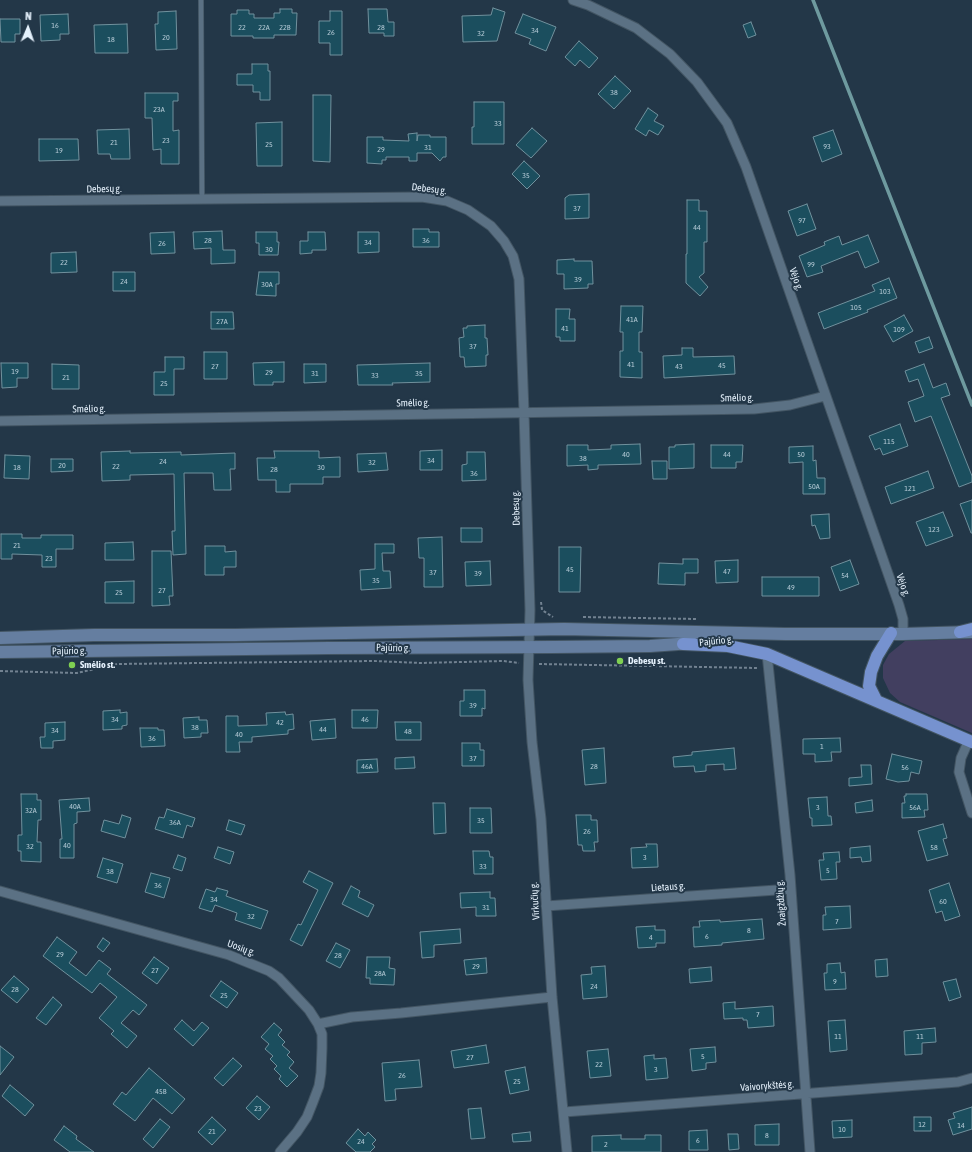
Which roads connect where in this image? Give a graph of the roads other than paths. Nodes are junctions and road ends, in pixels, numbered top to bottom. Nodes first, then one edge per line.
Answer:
1 (201, 0) edge
2 (573, 0) edge
3 (202, 199) junction
4 (0, 201) edge
5 (825, 396) junction
6 (524, 412) junction
7 (0, 421) edge
8 (529, 629) junction
9 (968, 631) edge
10 (785, 634) junction
11 (897, 634) junction
12 (0, 638) edge
13 (683, 644) junction
14 (528, 648) junction
15 (0, 652) edge
16 (768, 654) junction
17 (876, 700) junction
18 (971, 741) edge
19 (972, 813) edge
20 (791, 889) junction
21 (0, 891) edge
22 (546, 906) junction
23 (552, 997) junction
24 (318, 1024) junction
25 (972, 1078) edge
26 (805, 1094) junction
27 (564, 1112) junction
28 (280, 1152) edge
29 (567, 1152) edge
30 (810, 1152) edge

1 - 3 lane
2 - 5 street, Vėjo g.
3 - 4 street, Debesų g.
3 - 6 street, Debesų g.
5 - 6 street, Smėlio g.
5 - 11 street, Vėjo g.
6 - 7 street, Smėlio g.
6 - 8 street, Debesų g.
8 - 10 main road, Pajūrio g.
8 - 12 main road, Pajūrio g.
8 - 14 street, Debesų g.
9 - 11 main road, Pajūrio g.
10 - 11 main road, Pajūrio g.
10 - 13 main road, Pajūrio g.
11 - 17 highway
13 - 14 main road, Pajūrio g.
13 - 16 highway
14 - 15 main road, Pajūrio g.
14 - 22 street, Virkučių g.
16 - 17 highway
16 - 20 street, Žvaigždžių g.
17 - 18 highway
18 - 19 street
20 - 22 street, Lietaus g.
20 - 26 street, Žvaigždžių g.
21 - 24 street, Uosių g.
22 - 23 street, Virkučių g.
23 - 24 street
23 - 27 street, Virkučių g.
24 - 28 street, Uosių g.
25 - 26 street, Vaivorykštės g.
26 - 27 street, Vaivorykštės g.
26 - 30 street, Žvaigždžių g.
27 - 29 street, Virkučių g.

